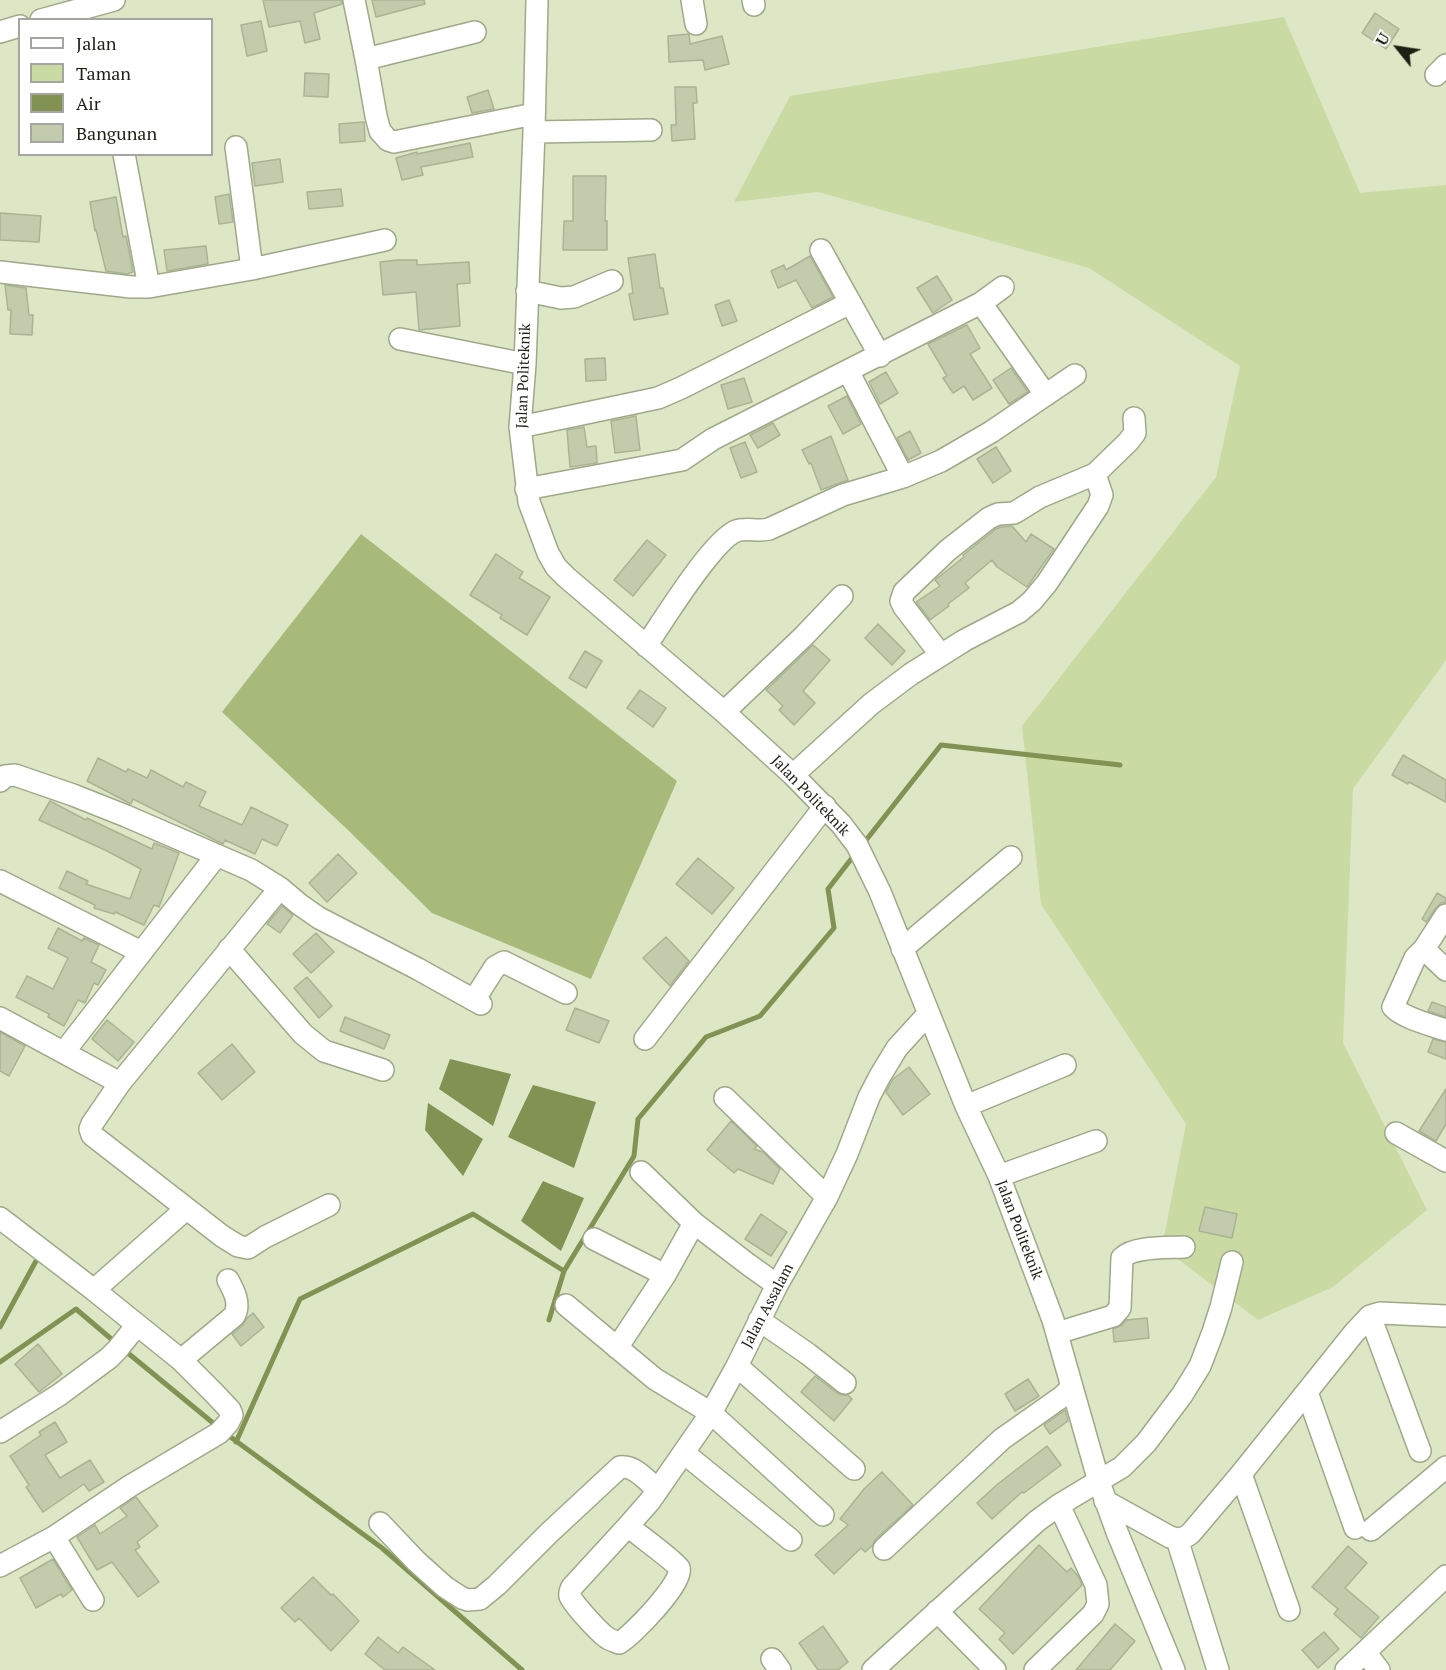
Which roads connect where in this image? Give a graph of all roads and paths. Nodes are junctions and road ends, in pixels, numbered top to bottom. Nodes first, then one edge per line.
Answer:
1 (354, 0) edge
2 (537, 0) edge
3 (692, 0) edge
4 (65, 6) edge
5 (103, 8) edge
6 (44, 18) edge
7 (696, 24) dead end
8 (18, 27) edge
9 (0, 32) edge
10 (475, 32) dead end
11 (366, 59) junction
12 (534, 123) junction
13 (651, 129) dead end
14 (236, 147) dead end
15 (128, 156) edge
16 (385, 240) dead end
17 (821, 250) dead end
18 (252, 269) junction
19 (0, 272) edge
20 (612, 281) dead end
21 (149, 287) junction
22 (1003, 287) dead end
23 (527, 291) junction
24 (850, 303) junction
25 (981, 303) junction
26 (400, 339) dead end
27 (880, 356) junction
28 (525, 364) junction
29 (848, 371) junction
30 (1075, 375) dead end
31 (1045, 394) junction
32 (1134, 417) dead end
33 (520, 427) junction
34 (1095, 474) junction
35 (903, 477) junction
36 (526, 489) junction
37 (842, 596) dead end
38 (646, 646) junction
39 (941, 656) junction
40 (724, 712) junction
41 (793, 775) junction
42 (0, 781) edge
43 (825, 806) junction
44 (217, 855) junction
45 (1011, 857) dead end
46 (0, 881) edge
47 (280, 888) junction
48 (1446, 915) edge
49 (229, 949) junction
50 (902, 949) junction
51 (1424, 949) junction
52 (141, 952) junction
53 (1446, 970) edge
54 (566, 993) dead end
55 (928, 1014) junction
56 (0, 1018) edge
57 (1446, 1030) edge
58 (645, 1039) dead end
59 (64, 1052) junction
60 (1065, 1065) dead end
61 (383, 1070) dead end
62 (120, 1083) junction
63 (724, 1098) dead end
64 (966, 1106) junction
65 (1396, 1133) dead end
66 (1096, 1141) dead end
67 (1446, 1161) edge
68 (641, 1172) dead end
69 (999, 1176) junction
70 (827, 1197) junction
71 (329, 1206) dead end
72 (186, 1209) junction
73 (0, 1218) edge
74 (694, 1223) junction
75 (594, 1239) dead end
76 (1184, 1247) dead end
77 (1232, 1262) dead end
78 (664, 1275) junction
79 (228, 1280) dead end
80 (777, 1285) junction
81 (94, 1290) junction
82 (566, 1305) dead end
83 (1370, 1316) junction
84 (1446, 1316) edge
85 (759, 1320) junction
86 (1056, 1333) junction
87 (127, 1337) junction
88 (617, 1348) junction
89 (181, 1360) junction
90 (737, 1366) junction
91 (845, 1383) dead end
92 (1072, 1387) junction
93 (1307, 1392) junction
94 (711, 1413) junction
95 (0, 1432) edge
96 (1420, 1451) dead end
97 (684, 1453) junction
98 (1446, 1467) edge
99 (854, 1469) dead end
100 (1241, 1474) junction
101 (658, 1490) junction
102 (1102, 1492) junction
103 (1059, 1505) junction
104 (824, 1515) dead end
105 (380, 1523) dead end
106 (628, 1527) junction
107 (54, 1537) junction
108 (1177, 1539) junction
109 (791, 1540) dead end
110 (884, 1549) dead end
111 (0, 1566) edge
112 (1446, 1575) edge
113 (93, 1600) dead end
114 (1289, 1610) dead end
115 (937, 1611) junction
116 (1365, 1652) junction
117 (873, 1670) edge
118 (995, 1670) edge
119 (1035, 1670) edge
120 (1174, 1670) edge
121 (1218, 1670) edge
122 (1346, 1670) edge
123 (1379, 1670) edge

1 - 11 street
2 - 12 street, Jalan Politeknik
3 - 7 street
4 - 5 street
4 - 6 street
8 - 9 street
10 - 11 street
11 - 12 street
12 - 13 street
12 - 23 street, Jalan Politeknik
14 - 18 street
15 - 21 street
16 - 18 street
17 - 24 street
18 - 21 street
19 - 21 street
20 - 23 street
22 - 25 street
23 - 28 street, Jalan Politeknik
24 - 27 street
24 - 33 street
25 - 27 street
25 - 31 street
26 - 28 street
27 - 29 street
28 - 33 street, Jalan Politeknik
29 - 35 street
29 - 36 street
30 - 31 street
31 - 35 street
32 - 34 street
33 - 36 street, Jalan Politeknik
34 - 39 street
34 - 39 street
35 - 38 street
36 - 38 street, Jalan Politeknik
37 - 40 street
38 - 40 street, Jalan Politeknik
39 - 41 street
40 - 41 street, Jalan Politeknik
41 - 43 street, Jalan Politeknik
42 - 44 street
43 - 50 street, Jalan Politeknik
43 - 58 street
44 - 47 street
44 - 52 street
45 - 50 street
46 - 52 street
47 - 49 street
47 - 54 street
48 - 51 street
49 - 61 street
49 - 62 street
50 - 55 street, Jalan Politeknik
51 - 53 street
51 - 57 street
52 - 59 street
55 - 64 street, Jalan Politeknik
55 - 70 street, Jalan Assalam
56 - 59 street
59 - 62 street
60 - 64 street
62 - 72 street
63 - 70 street
64 - 69 street, Jalan Politeknik
65 - 67 street
66 - 69 street
68 - 74 street
69 - 86 street, Jalan Politeknik
70 - 80 street, Jalan Assalam
71 - 72 street
72 - 81 street
73 - 81 street
74 - 78 street
74 - 80 street
75 - 78 street
76 - 86 street
77 - 102 street
78 - 88 street
79 - 89 street
80 - 85 street, Jalan Assalam
81 - 87 street
82 - 88 street
83 - 84 street
83 - 93 street
83 - 96 street
85 - 90 street, Jalan Assalam
85 - 91 street
86 - 92 street, Jalan Politeknik
87 - 89 street
87 - 95 street
88 - 94 street
89 - 107 street
90 - 94 street, Jalan Assalam
90 - 99 street
92 - 102 street, Jalan Politeknik
92 - 110 street
93 - 98 street
93 - 100 street
94 - 97 street, Jalan Assalam
94 - 104 street
97 - 101 street, Jalan Assalam
97 - 109 street
100 - 108 street
100 - 114 street
101 - 105 street
101 - 106 street, Jalan Assalam
102 - 103 street
102 - 108 street
102 - 120 street, Jalan Politeknik
103 - 115 street
103 - 119 street
106 - 106 street, Jalan Assalam
107 - 111 street
107 - 113 street
108 - 121 street
112 - 116 street
115 - 117 street
115 - 118 street
116 - 122 street
116 - 123 street

